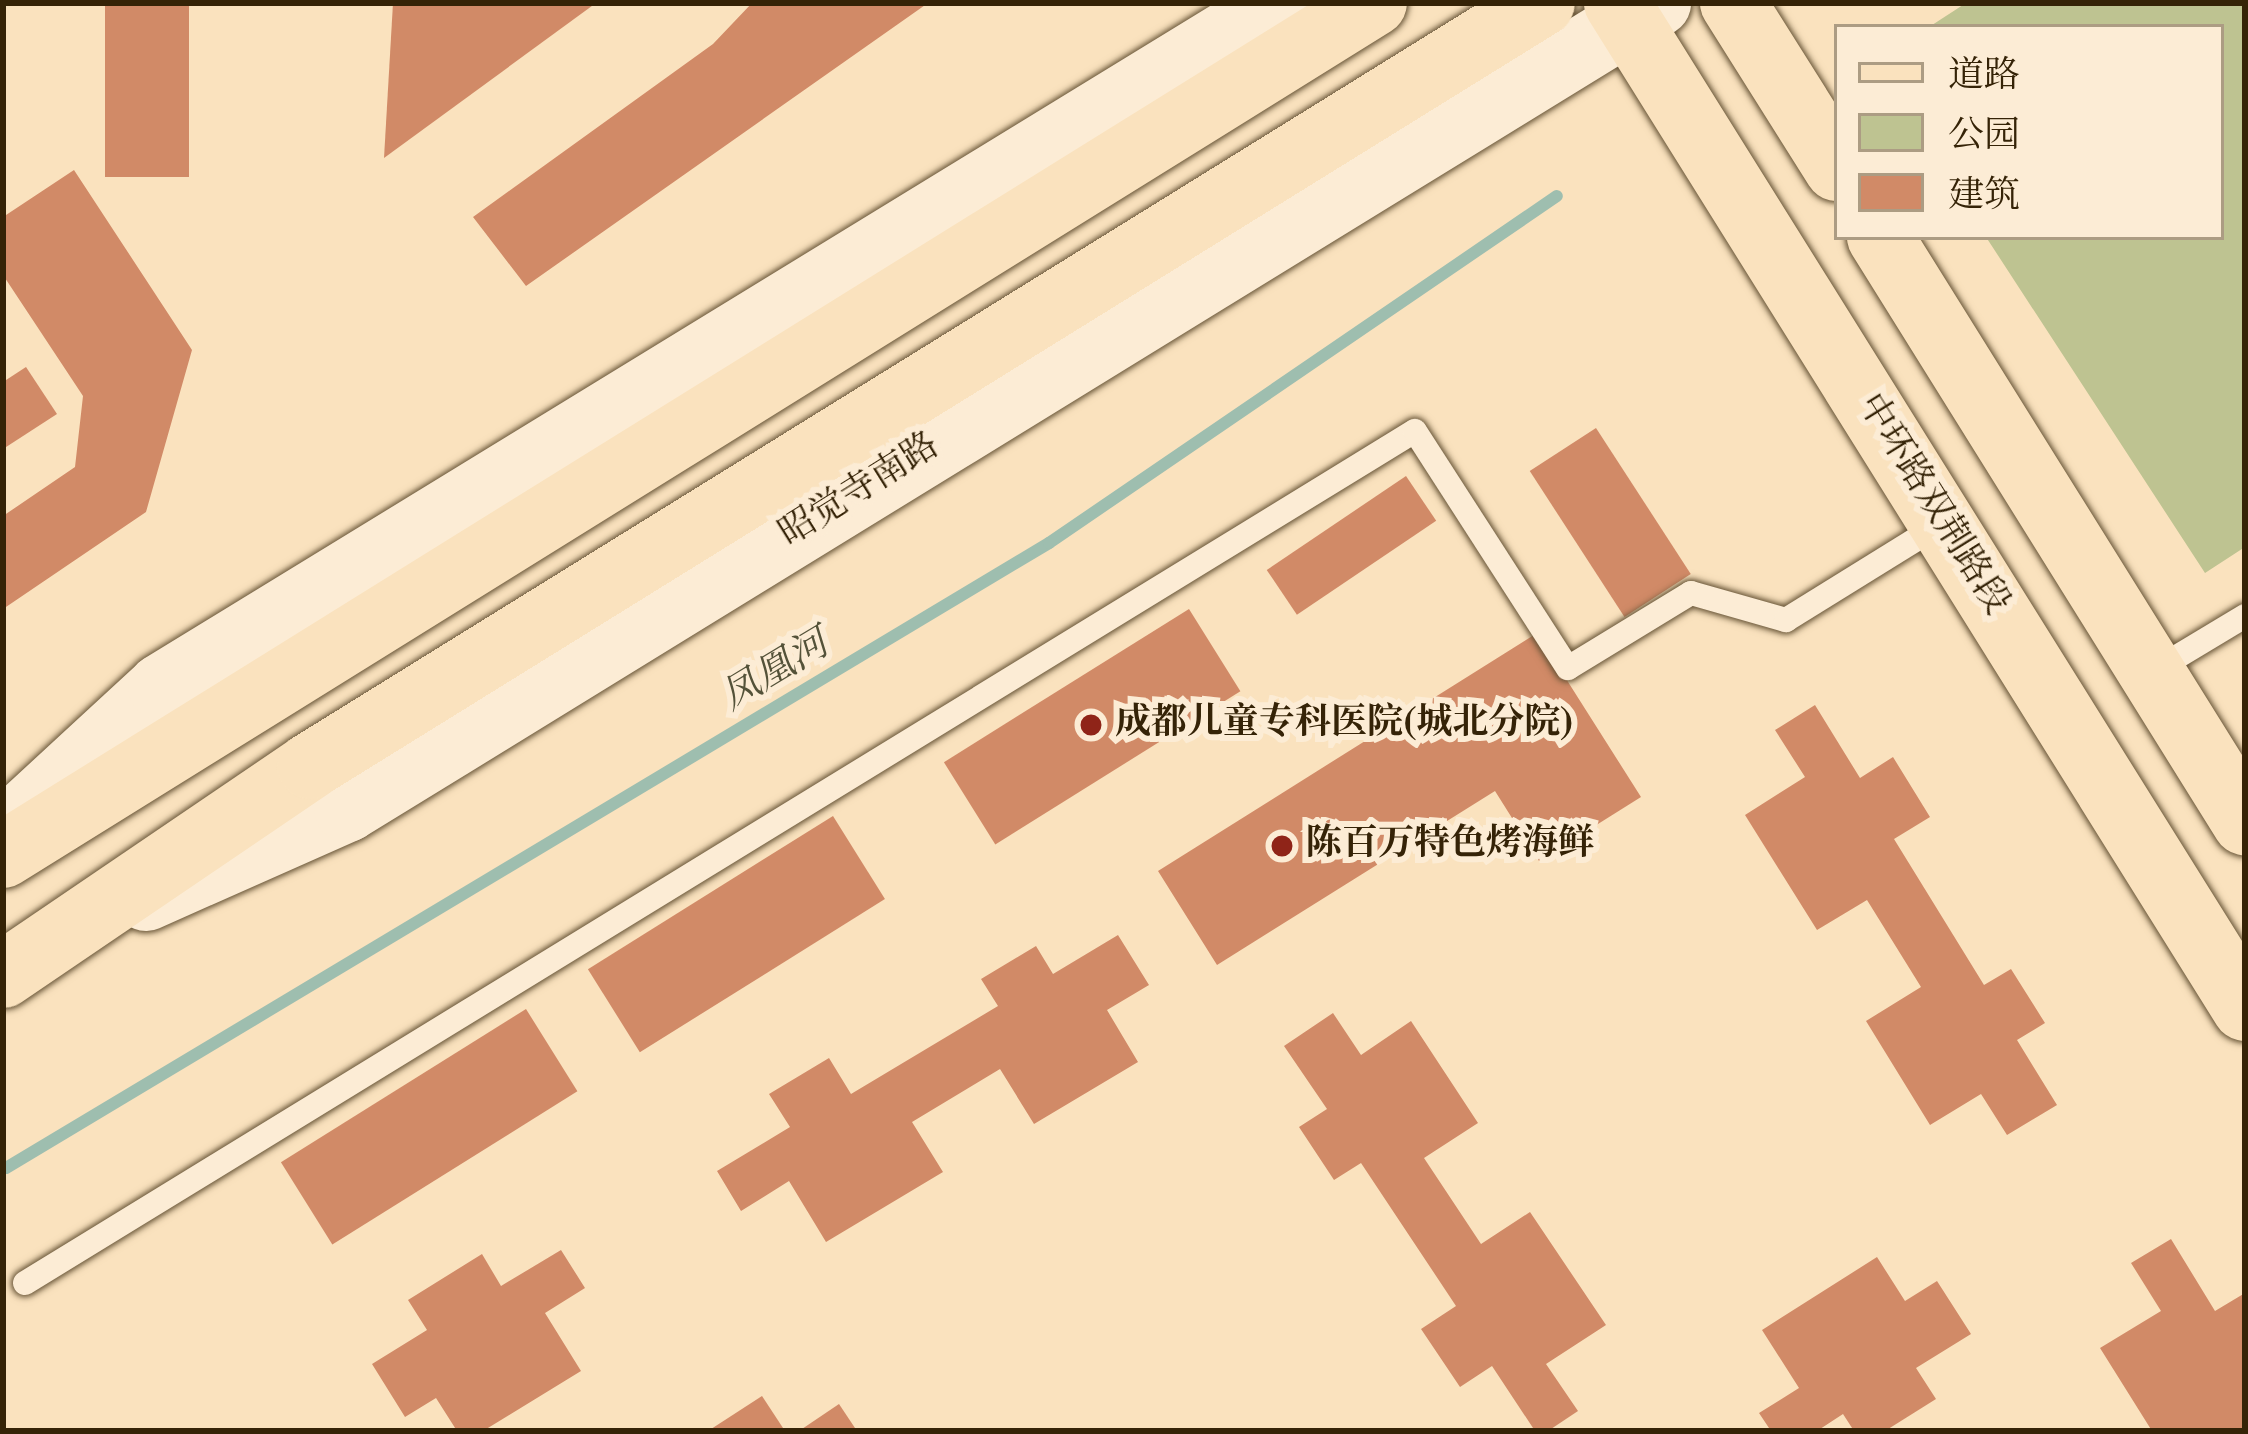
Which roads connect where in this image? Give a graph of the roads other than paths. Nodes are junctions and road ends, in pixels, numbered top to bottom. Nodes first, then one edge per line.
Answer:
1 (1279, 3) edge
2 (1374, 3) edge
3 (1542, 3) edge
4 (1733, 3) edge
5 (1634, 9) edge
6 (1834, 163) edge
7 (1882, 240) edge
8 (1943, 522) junction
9 (2245, 616) edge
10 (2153, 671) junction
11 (2245, 822) edge
12 (3, 833) edge
13 (3, 855) edge
14 (24, 959) edge
15 (2245, 1008) edge
16 (26, 1283) dead end

1 - 12 street
2 - 13 main road
3 - 14 main road, 昭觉寺南路
4 - 6 main road
5 - 8 main road, 中环路双荆路段
5 - 14 street, 昭觉寺南路
7 - 10 main road
8 - 15 main road, 中环路双荆路段
8 - 16 lane
9 - 10 lane
10 - 11 main road

